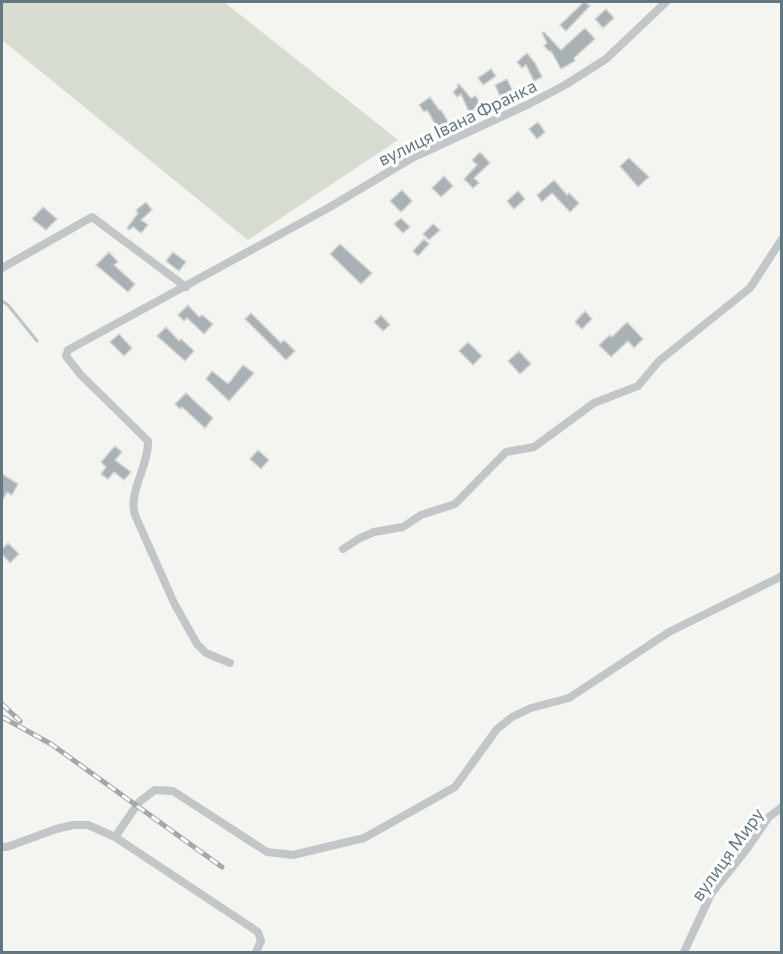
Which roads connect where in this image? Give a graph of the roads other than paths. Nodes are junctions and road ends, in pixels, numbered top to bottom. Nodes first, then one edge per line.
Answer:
1 (666, 2) edge
2 (782, 239) edge
3 (2, 268) edge
4 (186, 287) junction
5 (343, 549) dead end
6 (782, 576) edge
7 (230, 663) dead end
8 (782, 807) edge
9 (115, 837) junction
10 (2, 847) edge
11 (256, 952) edge
12 (684, 952) edge

1 - 4 street, вулиця Івана Франка
2 - 5 street
3 - 4 street
4 - 7 street, вулиця Івана Франка
6 - 9 street
8 - 12 street, вулиця Миру
9 - 10 street
9 - 11 street

